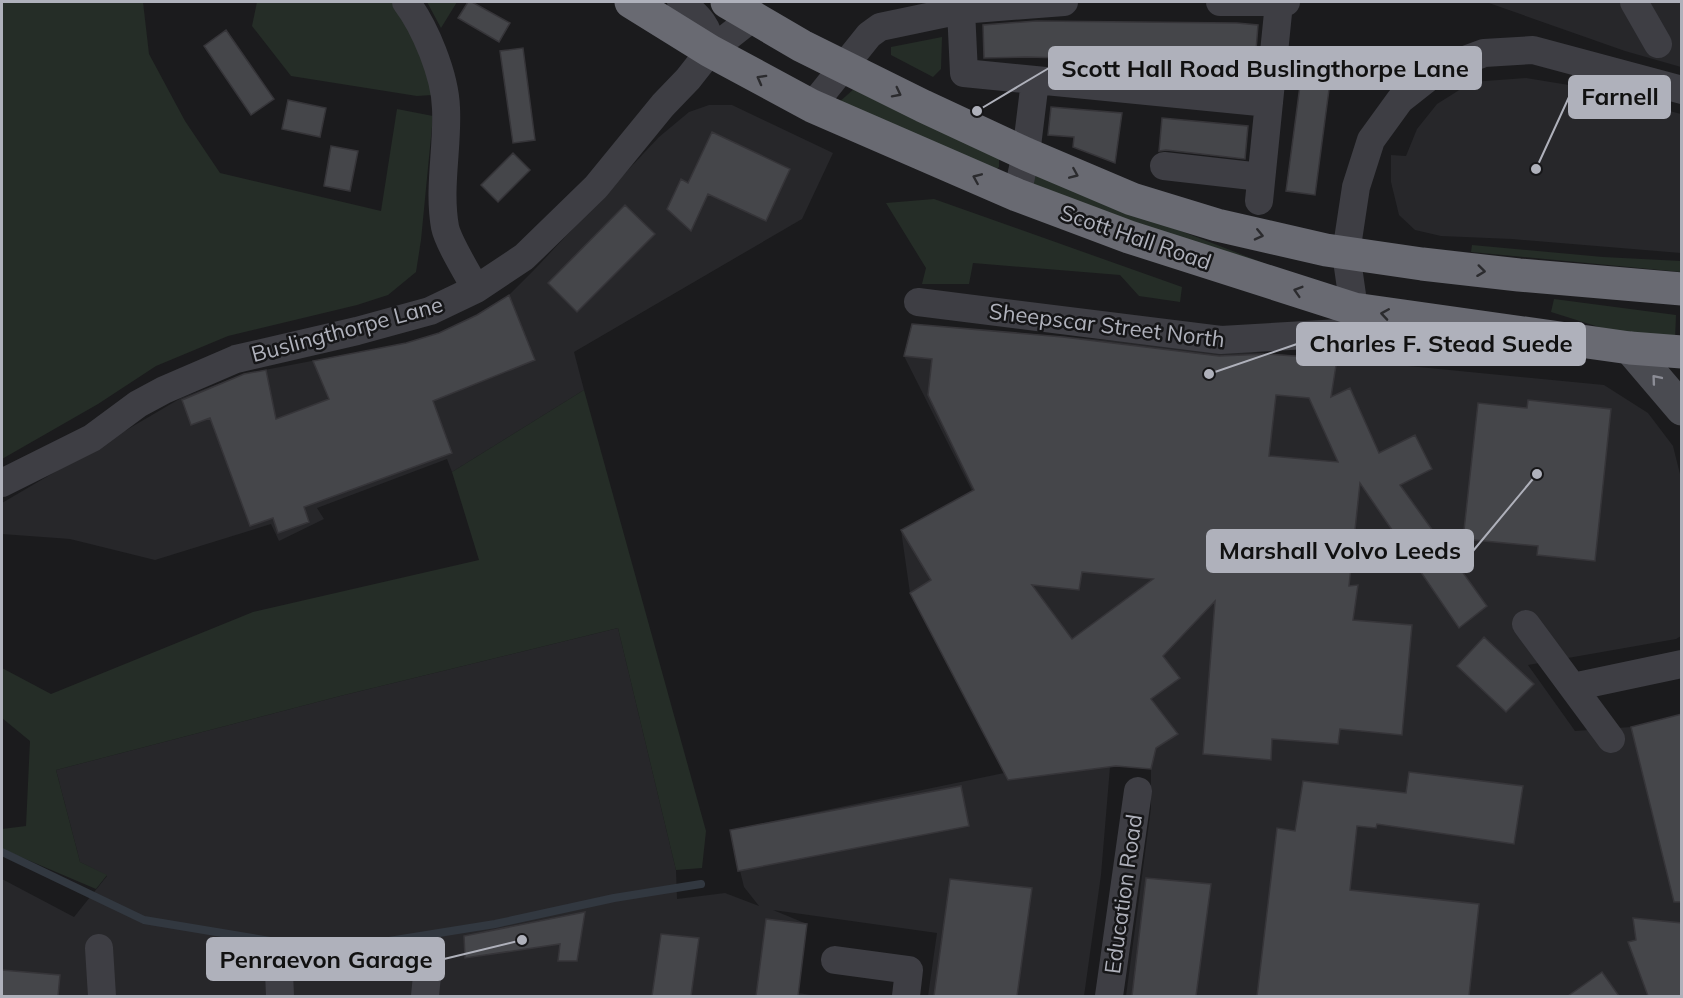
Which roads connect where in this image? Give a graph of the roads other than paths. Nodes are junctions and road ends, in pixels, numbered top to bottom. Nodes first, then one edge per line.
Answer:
1 (406, 2) edge
2 (631, 2) edge
3 (681, 2) edge
4 (1064, 2) edge
5 (1220, 2) edge
6 (1282, 2) edge
7 (1634, 2) edge
8 (739, 10) edge
9 (961, 10) junction
10 (1658, 44) dead end
11 (710, 51) junction
12 (845, 67) junction
13 (1035, 81) junction
14 (1682, 90) edge
15 (1269, 103) junction
16 (812, 106) junction
17 (1026, 154) junction
18 (1164, 166) dead end
19 (1017, 195) junction
20 (1346, 253) junction
21 (476, 289) junction
22 (1682, 289) edge
23 (918, 302) dead end
24 (1354, 309) junction
25 (1630, 348) junction
26 (1682, 352) edge
27 (1682, 409) edge
28 (2, 483) edge
29 (1526, 624) dead end
30 (1682, 664) edge
31 (1573, 687) junction
32 (1611, 738) dead end
33 (1138, 791) dead end
34 (99, 948) dead end
35 (835, 960) dead end
36 (428, 965) dead end
37 (907, 983) edge
38 (102, 996) edge
39 (425, 996) edge
40 (1108, 996) edge

1 - 21 street
2 - 11 highway, Scott Hall Road
3 - 11 street
4 - 9 street
5 - 6 street
6 - 15 street
7 - 10 street
8 - 11 street, Buslingthorpe Lane
8 - 12 highway, Scott Hall Road
9 - 12 street
9 - 13 street
16 -> 11 highway, Scott Hall Road
11 - 21 street, Buslingthorpe Lane
12 - 16 street
12 -> 17 highway, Scott Hall Road
13 - 15 street
13 - 17 street
14 - 20 street
15 - 18 street
19 -> 16 highway, Scott Hall Road
17 - 19 street
17 -> 20 highway, Scott Hall Road
24 -> 19 highway, Scott Hall Road
20 -> 22 highway, Scott Hall Road
20 - 24 street
21 - 28 street, Buslingthorpe Lane
23 - 24 street, Sheepscar Street North
25 -> 24 highway, Scott Hall Road
25 - 26 highway, Scott Hall Road
27 -> 25 street
29 - 31 street
30 - 31 street
31 - 32 street
33 - 40 street, Education Road
34 - 38 street
35 - 37 street
36 - 39 street

